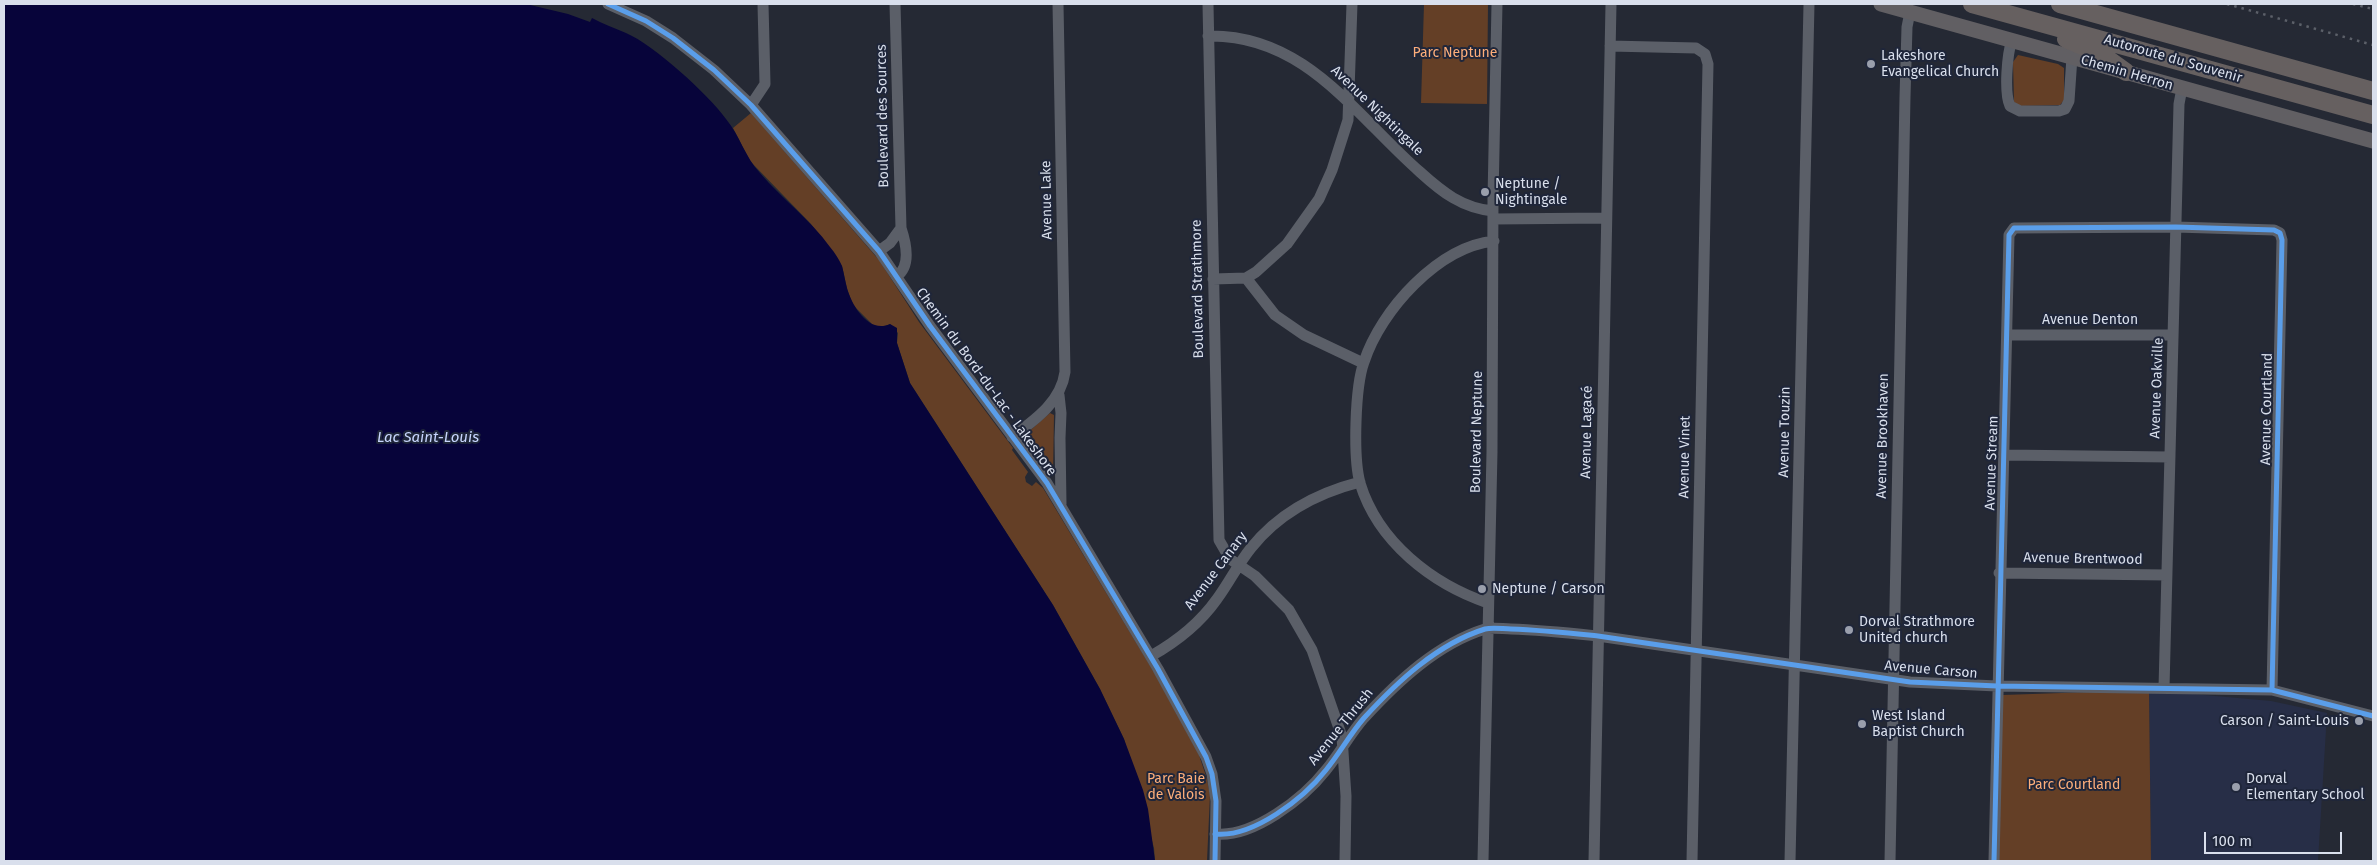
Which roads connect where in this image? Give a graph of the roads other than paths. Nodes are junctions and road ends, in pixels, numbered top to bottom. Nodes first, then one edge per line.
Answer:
1 (763, 4) edge
2 (895, 4) edge
3 (1058, 4) edge
4 (1208, 4) edge
5 (1352, 4) edge
6 (1497, 4) edge
7 (1610, 4) edge
8 (1809, 4) edge
9 (1881, 4) edge
10 (1972, 4) edge
11 (2060, 4) edge
12 (615, 5) edge
13 (1910, 12) junction
14 (2016, 16) junction
15 (1208, 36) junction
16 (2012, 40) junction
17 (1610, 46) junction
18 (2072, 57) junction
19 (2126, 72) junction
20 (2182, 88) junction
21 (2373, 91) edge
22 (1350, 103) junction
23 (751, 105) junction
24 (2373, 115) edge
25 (2373, 141) edge
26 (1493, 215) junction
27 (1606, 218) junction
28 (2176, 227) junction
29 (901, 228) junction
30 (1494, 241) junction
31 (879, 251) junction
32 (897, 276) junction
33 (1246, 278) junction
34 (1213, 279) junction
35 (2007, 335) junction
36 (2173, 335) junction
37 (1364, 363) junction
38 (1059, 395) junction
39 (1012, 437) junction
40 (2005, 454) junction
41 (2170, 457) junction
42 (1360, 482) junction
43 (1061, 504) junction
44 (1239, 565) junction
45 (1999, 573) junction
46 (2167, 575) junction
47 (1488, 603) junction
48 (1487, 628) junction
49 (1598, 636) junction
50 (1695, 651) junction
51 (1151, 656) junction
52 (1794, 665) junction
53 (1894, 680) junction
54 (1997, 686) junction
55 (2164, 688) junction
56 (2272, 690) junction
57 (2373, 716) edge
58 (1343, 747) junction
59 (1216, 834) junction
60 (1215, 861) edge
61 (1345, 861) edge
62 (1483, 861) edge
63 (1594, 861) edge
64 (1692, 861) edge
65 (1790, 861) edge
66 (1890, 861) edge
67 (1994, 861) edge

1 - 23 street
2 - 29 street, Boulevard des Sources
3 - 38 street, Avenue Lake
4 - 15 street, Boulevard Strathmore
5 - 22 street
6 - 26 street, Boulevard Neptune
7 - 17 street, Avenue Lagacé
8 - 52 street, Avenue Touzin
9 - 13 main road, Chemin Herron
10 - 14 highway, Autoroute du Souvenir
11 - 21 highway, Autoroute du Souvenir
12 - 23 street, Chemin du Bord-du-Lac - Lakeshore
13 - 16 main road, Chemin Herron
13 - 53 street, Avenue Brookhaven
14 - 19 highway
14 - 24 highway, Autoroute du Souvenir
15 - 22 street, Avenue Nightingale
15 - 34 street, Boulevard Strathmore
16 - 18 main road, Chemin Herron
16 - 18 street
17 - 27 street, Avenue Lagacé
17 - 50 street, Avenue Vinet
18 - 19 main road, Chemin Herron
19 - 20 main road, Chemin Herron
20 - 25 main road, Chemin Herron
20 - 28 street, Avenue Oakville
22 - 26 street, Avenue Nightingale
22 - 33 street
23 - 31 street, Chemin du Bord-du-Lac - Lakeshore
26 - 27 street, Avenue Nightingale
26 - 30 street, Boulevard Neptune
27 - 49 street, Avenue Lagacé
28 - 35 street, Avenue Stream
28 - 36 street, Avenue Oakville
28 - 56 street, Avenue Courtland
29 - 31 street
29 - 32 street, Boulevard des Sources
30 - 37 street
30 - 47 street, Boulevard Neptune
31 - 32 street, Chemin du Bord-du-Lac - Lakeshore
32 - 39 street, Chemin du Bord-du-Lac - Lakeshore
33 - 34 street
33 - 37 street
34 - 44 street, Boulevard Strathmore
35 - 36 street, Avenue Denton
35 - 40 street, Avenue Stream
36 - 41 street, Avenue Oakville
37 - 42 street
38 - 39 street, Avenue Lake
38 - 43 street, Avenue Lake
39 - 43 street, Chemin du Bord-du-Lac - Lakeshore
40 - 41 street
40 - 45 street, Avenue Stream
41 - 46 street, Avenue Oakville
42 - 44 street, Avenue Canary
42 - 47 street
43 - 51 street, Chemin du Bord-du-Lac - Lakeshore
44 - 51 street, Avenue Canary
44 - 58 street, Boulevard Strathmore
45 - 46 street, Avenue Brentwood
45 - 54 street, Avenue Stream
46 - 55 street, Avenue Oakville
47 - 48 street, Boulevard Neptune
48 - 49 street, Avenue Carson
48 - 58 street, Avenue Thrush
48 - 62 street, Boulevard Neptune
49 - 50 street, Avenue Carson
49 - 63 street, Avenue Lagacé
50 - 52 street, Avenue Carson
50 - 64 street, Avenue Vinet
51 - 59 street, Chemin du Bord-du-Lac - Lakeshore
52 - 53 street, Avenue Carson
52 - 65 street, Avenue Touzin
53 - 54 street, Avenue Carson
53 - 66 street, Avenue Brookhaven
54 - 55 street, Avenue Carson
54 - 67 street, Avenue Stream
55 - 56 street, Avenue Carson
56 - 57 street, Avenue Carson
58 - 59 street, Avenue Thrush
58 - 61 street, Boulevard Strathmore
59 - 60 street, Chemin du Bord-du-Lac - Lakeshore

